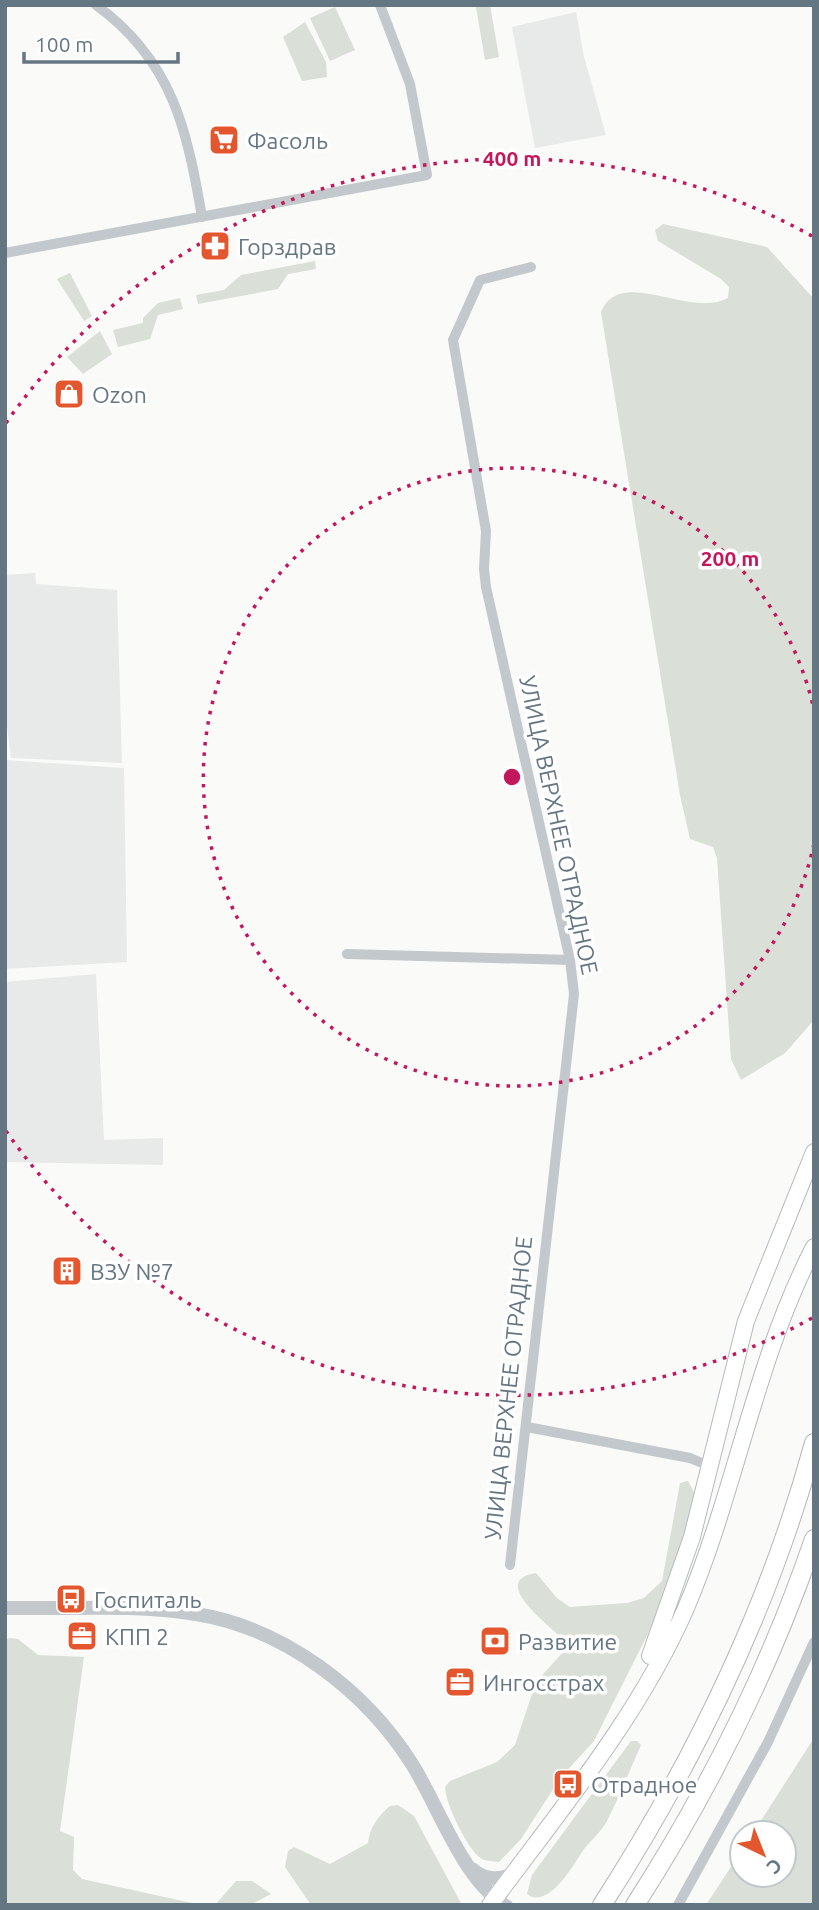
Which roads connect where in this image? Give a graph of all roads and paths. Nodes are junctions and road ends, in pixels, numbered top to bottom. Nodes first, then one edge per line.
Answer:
1 (96, 5) edge
2 (380, 5) edge
3 (202, 217) junction
4 (5, 253) edge
5 (531, 267) dead end
6 (347, 954) dead end
7 (570, 960) junction
8 (814, 1152) edge
9 (814, 1247) edge
10 (527, 1427) junction
11 (814, 1443) edge
12 (709, 1466) junction
13 (814, 1539) edge
14 (510, 1565) dead end
15 (5, 1608) edge
16 (814, 1642) edge
17 (583, 1777) junction
18 (466, 1862) junction
19 (512, 1875) junction
20 (498, 1902) edge
21 (601, 1905) edge
22 (635, 1905) edge
23 (678, 1905) edge

1 - 3 street
2 - 3 street
3 - 4 street
5 - 7 street, УЛИЦА ВЕРХНЕЕ ОТРАДНОЕ
6 - 7 street
7 - 10 street, УЛИЦА ВЕРХНЕЕ ОТРАДНОЕ
8 - 12 main road
9 - 17 main road
10 - 12 street
10 - 14 street, УЛИЦА ВЕРХНЕЕ ОТРАДНОЕ
11 - 21 highway
12 - 17 main road
13 - 22 highway
15 - 18 street
16 - 23 street
17 - 19 main road
18 - 19 street
18 - 20 street
19 - 20 main road

